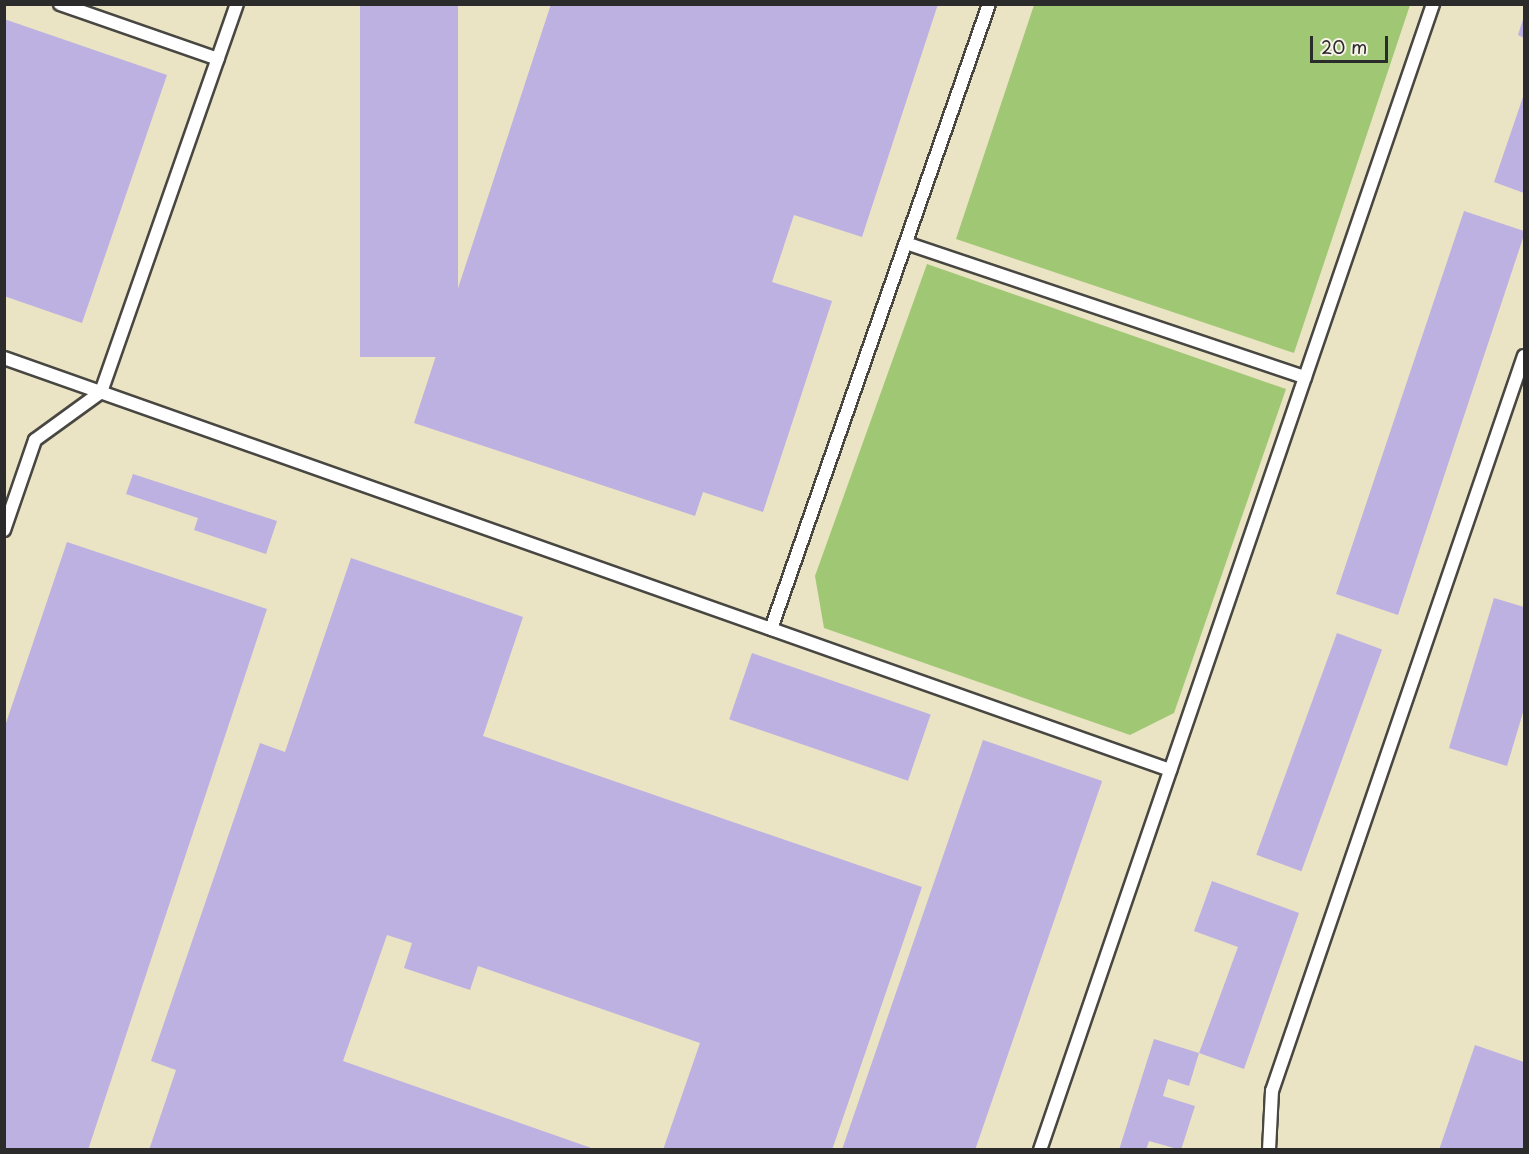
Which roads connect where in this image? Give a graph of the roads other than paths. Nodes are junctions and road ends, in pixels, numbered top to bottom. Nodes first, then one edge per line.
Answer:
1 (60, 4) edge
2 (237, 4) edge
3 (990, 4) edge
4 (1433, 4) edge
5 (218, 59) junction
6 (906, 243) junction
7 (1524, 356) edge
8 (4, 358) edge
9 (1305, 377) junction
10 (101, 392) junction
11 (4, 530) edge
12 (771, 629) junction
13 (1170, 770) junction
14 (1040, 1149) edge
15 (1269, 1149) edge

1 - 5 lane
2 - 5 lane
3 - 6 lane
4 - 9 lane
5 - 10 lane
6 - 9 lane
6 - 12 lane
7 - 15 lane
8 - 10 lane
9 - 13 lane
10 - 11 lane
10 - 12 lane
12 - 13 lane
13 - 14 lane

